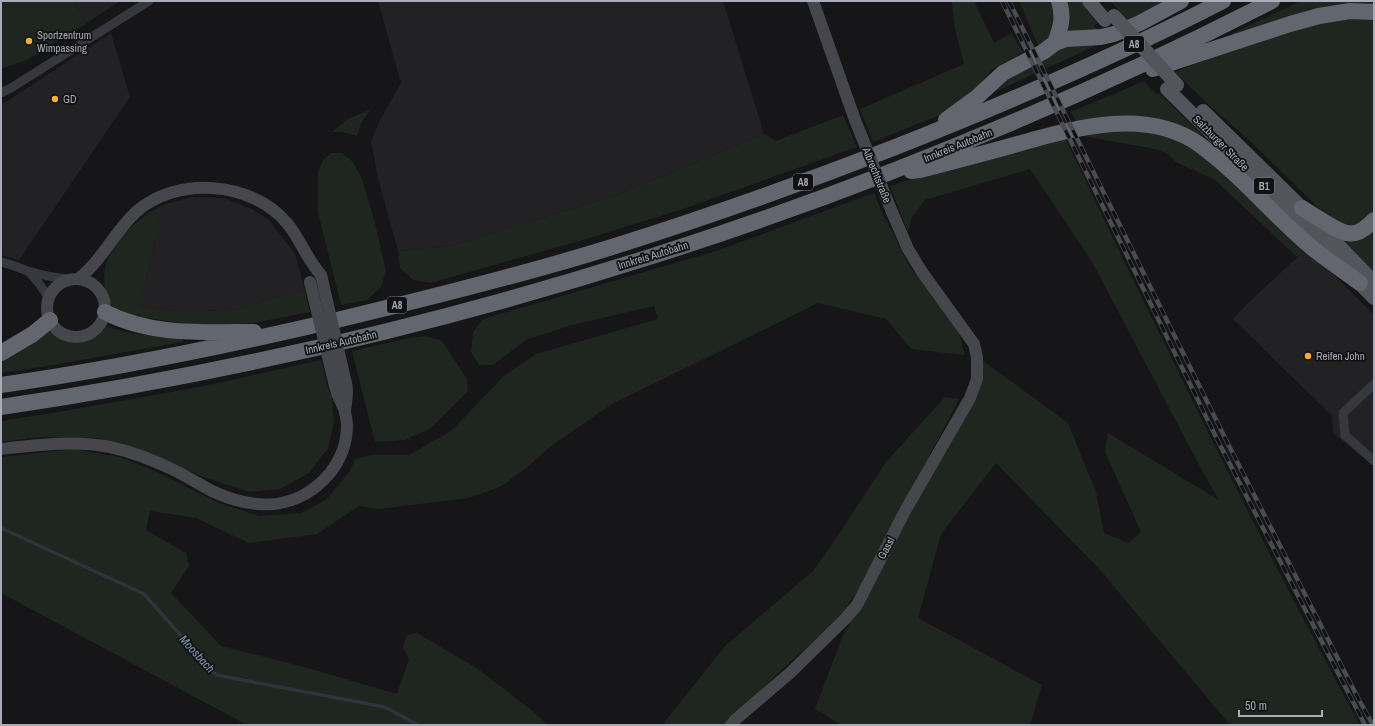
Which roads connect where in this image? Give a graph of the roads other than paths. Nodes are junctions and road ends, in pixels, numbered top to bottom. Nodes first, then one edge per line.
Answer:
1 (149, 1) edge
2 (813, 1) edge
3 (1059, 1) edge
4 (1089, 1) edge
5 (1102, 1) edge
6 (1181, 1) edge
7 (1224, 1) edge
8 (1272, 1) edge
9 (1374, 12) edge
10 (1109, 18) junction
11 (1055, 43) junction
12 (1131, 70) junction
13 (1172, 87) junction
14 (1, 92) edge
15 (928, 134) junction
16 (887, 173) junction
17 (1302, 208) junction
18 (1374, 220) edge
19 (105, 251) junction
20 (1, 262) edge
21 (28, 271) junction
22 (74, 279) junction
23 (1367, 282) edge
24 (94, 285) junction
25 (49, 298) junction
26 (1374, 298) edge
27 (105, 312) junction
28 (50, 320) junction
29 (285, 332) junction
30 (968, 336) joint
31 (1, 353) edge
32 (1374, 384) edge
33 (1, 385) edge
34 (1, 407) edge
35 (1, 449) edge
36 (1374, 461) edge
37 (731, 725) edge

1 - 14 street
2 - 30 street, Albrechtstraße, bridge
3 - 11 highway
4 - 10 main road, Salzburger Straße / B1
5 - 10 main road, Salzburger Straße / B1
6 - 11 highway
7 - 15 highway, Innkreis Autobahn / A8
8 - 12 highway, Innkreis Autobahn / A8
9 - 12 highway
10 - 13 main road, Salzburger Straße / B1
11 - 15 highway
12 - 16 highway, Innkreis Autobahn / A8
13 - 17 main road, Salzburger Straße / B1
13 - 23 main road, Salzburger Straße / B1
15 - 29 highway, Innkreis Autobahn / A8
16 - 23 highway
16 - 34 highway, Innkreis Autobahn / A8
17 - 18 highway
17 - 23 main road, Salzburger Straße / B1
19 - 22 street
19 - 24 street
19 - 35 street, bridge
20 - 21 street
21 - 22 street
21 - 25 street
22 - 24 street
22 - 25 street
23 - 26 main road, Salzburger Straße / B1
24 - 27 street
25 - 28 street
27 - 28 street
27 - 29 highway
28 - 31 highway
29 - 33 highway, Innkreis Autobahn / A8
30 - 37 street, Gassl
32 - 36 street

